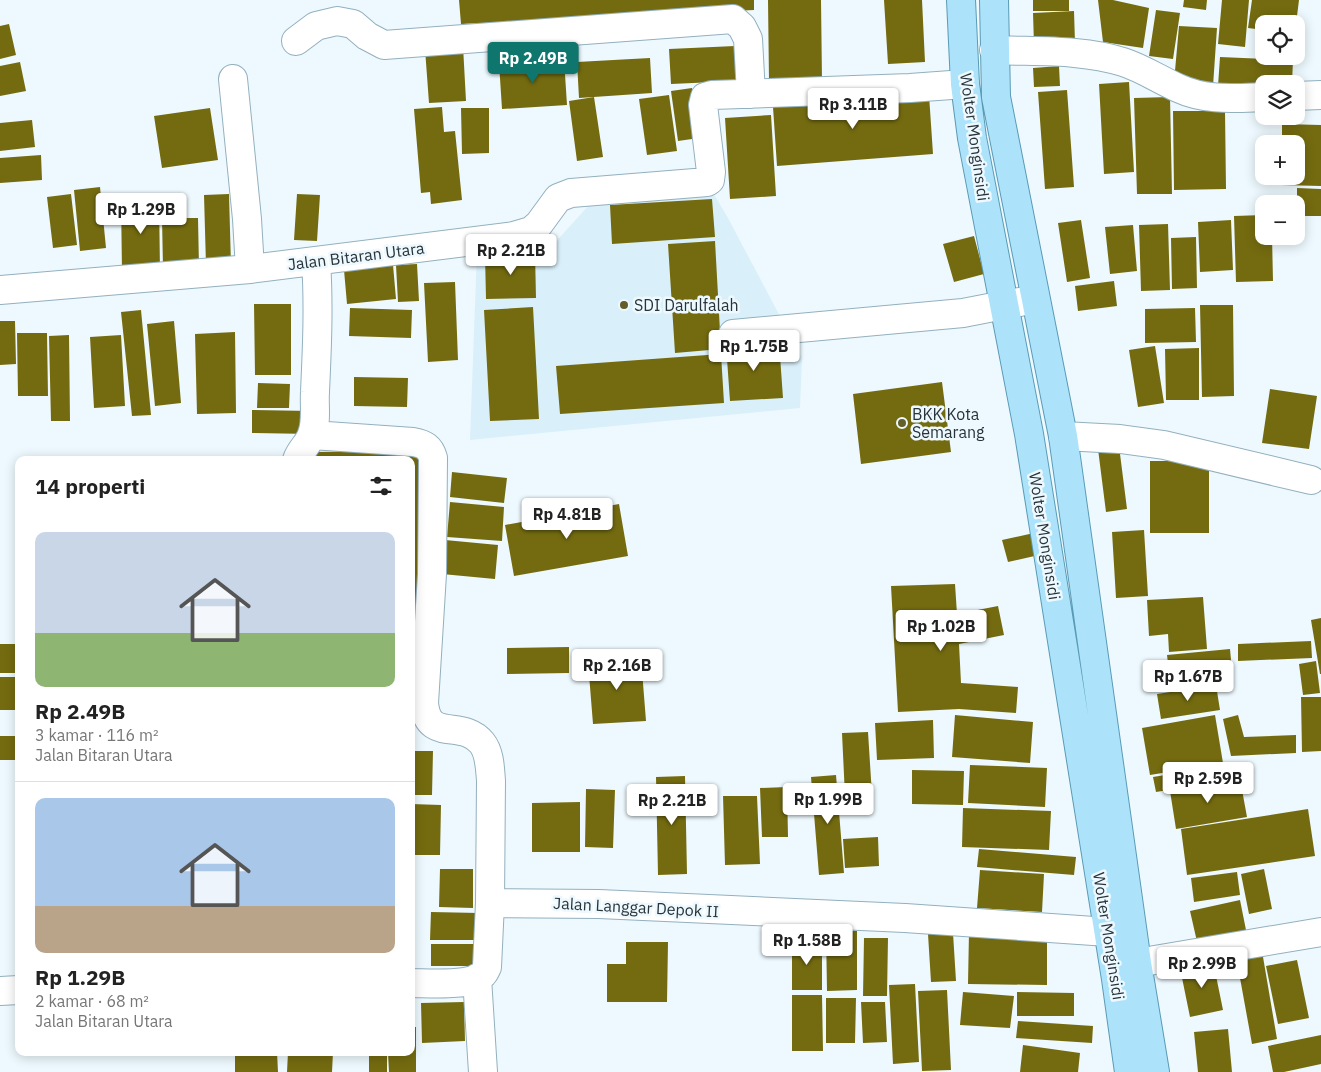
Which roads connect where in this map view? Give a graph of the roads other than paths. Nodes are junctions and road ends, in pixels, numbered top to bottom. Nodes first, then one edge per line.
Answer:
1 (961, 0) edge
2 (994, 0) edge
3 (296, 41) dead end
4 (994, 50) junction
5 (233, 79) dead end
6 (956, 85) junction
7 (751, 94) junction
8 (1321, 95) edge
9 (1305, 96) edge
10 (1255, 97) edge
11 (316, 261) junction
12 (250, 269) junction
13 (0, 290) edge
14 (1035, 299) junction
15 (984, 310) junction
16 (733, 334) dead end
17 (312, 435) junction
18 (1063, 436) junction
19 (298, 456) edge
20 (1311, 480) dead end
21 (490, 903) junction
22 (1108, 932) junction
23 (1321, 932) edge
24 (1137, 963) junction
25 (476, 978) junction
26 (415, 983) edge
27 (0, 990) edge
28 (15, 990) edge
29 (483, 1072) edge
30 (1130, 1072) edge
31 (1155, 1072) edge

1 - 6 main road, Wolter Monginsidi
2 - 4 main road, Wolter Monginsidi
3 - 7 street
4 - 10 street
4 - 14 main road, Wolter Monginsidi
5 - 12 street
6 - 7 street, Jalan Bitaran Utara
6 - 15 main road, Wolter Monginsidi
7 - 11 street, Jalan Bitaran Utara
8 - 9 street
11 - 12 street, Jalan Bitaran Utara
11 - 17 street
12 - 13 street, Jalan Bitaran Utara
14 - 15 street
14 - 18 main road, Wolter Monginsidi
15 - 16 street
15 - 22 main road, Wolter Monginsidi
17 - 19 street
17 - 21 street
18 - 20 street
18 - 24 main road, Wolter Monginsidi
21 - 22 street, Jalan Langgar Depok II
21 - 25 street
22 - 30 main road, Wolter Monginsidi
23 - 24 street
24 - 31 main road, Wolter Monginsidi
25 - 26 street
25 - 29 street
27 - 28 street

